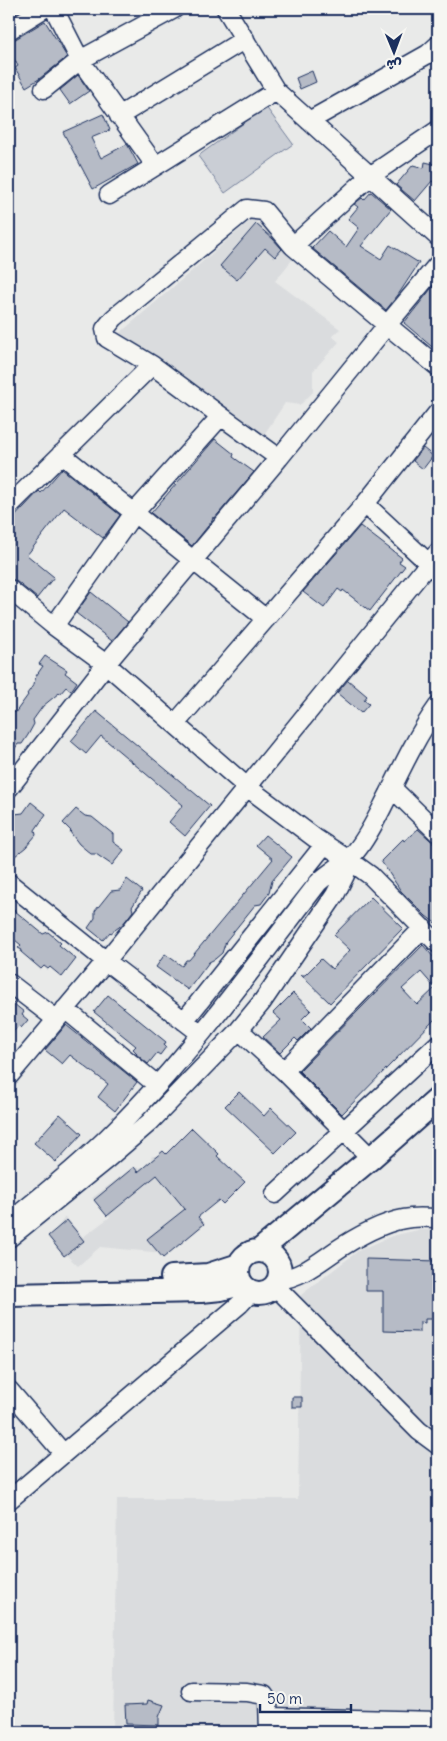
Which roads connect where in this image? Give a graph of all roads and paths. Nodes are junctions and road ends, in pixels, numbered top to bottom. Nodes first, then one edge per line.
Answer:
1 (43, 9) edge
2 (54, 9) edge
3 (174, 9) edge
4 (226, 9) edge
5 (9, 30) edge
6 (245, 40) junction
7 (438, 45) edge
8 (80, 60) junction
9 (44, 89) dead end
10 (276, 92) junction
11 (119, 116) junction
12 (309, 121) junction
13 (438, 130) edge
14 (155, 165) junction
15 (370, 176) junction
16 (108, 195) dead end
17 (438, 237) edge
18 (293, 246) junction
19 (438, 264) edge
20 (387, 325) junction
21 (152, 364) junction
22 (438, 367) edge
23 (438, 412) edge
24 (221, 416) junction
25 (61, 454) junction
26 (279, 458) junction
27 (365, 504) junction
28 (9, 506) edge
29 (134, 513) junction
30 (194, 561) junction
31 (435, 562) edge
32 (11, 595) edge
33 (266, 619) junction
34 (54, 626) junction
35 (106, 664) junction
36 (438, 706) edge
37 (175, 724) junction
38 (248, 787) junction
39 (9, 788) edge
40 (392, 788) junction
41 (438, 833) edge
42 (324, 844) junction
43 (349, 860) junction
44 (9, 883) edge
45 (422, 928) junction
46 (438, 944) edge
47 (106, 960) junction
48 (9, 983) edge
49 (60, 1014) junction
50 (184, 1021) junction
51 (239, 1030) junction
52 (200, 1033) junction
53 (438, 1044) edge
54 (284, 1071) junction
55 (9, 1076) edge
56 (158, 1085) junction
57 (438, 1099) edge
58 (344, 1131) junction
59 (371, 1158) junction
60 (275, 1194) dead end
61 (438, 1218) edge
62 (9, 1222) edge
63 (9, 1238) edge
64 (272, 1270) junction
65 (243, 1280) junction
66 (9, 1282) edge
67 (9, 1296) edge
68 (9, 1390) edge
69 (438, 1445) edge
70 (63, 1453) junction
71 (12, 1491) edge
72 (191, 1691) dead end
73 (438, 1721) edge
74 (269, 1725) edge

1 - 5 street
2 - 8 street
3 - 8 street
4 - 6 street
6 - 10 street
6 - 11 street
7 - 12 street
8 - 9 street
8 - 11 street
10 - 12 street
10 - 14 street
11 - 14 street
12 - 15 street
13 - 15 street
14 - 16 street
15 - 17 street
15 - 18 street
18 - 20 street
18 - 21 street
19 - 20 street
20 - 22 street
20 - 26 street
21 - 24 street
21 - 25 street
23 - 27 street
24 - 26 street
24 - 29 street
25 - 28 street
25 - 29 street
26 - 30 street
27 - 31 street
27 - 33 street
29 - 30 street
29 - 34 street
30 - 33 street
30 - 35 street
31 - 38 street
32 - 34 street
33 - 37 street
34 - 35 street
35 - 37 street
35 - 39 street
36 - 40 street
37 - 38 street
38 - 42 street
38 - 47 street
40 - 41 street
40 - 43 street
42 - 43 street
42 - 50 street
43 - 45 street
43 - 51 street
43 - 52 street
44 - 47 street
45 - 46 street
45 - 54 street
47 - 49 street
47 - 50 street
48 - 49 street
49 - 55 street
49 - 56 street
50 - 52 street
51 - 54 street
51 - 63 street
52 - 56 street
53 - 58 street
54 - 58 street
56 - 62 street
57 - 59 main road
58 - 59 street
58 - 60 street
59 - 64 main road
61 - 64 street
64 - 65 main road
64 - 65 main road
64 - 69 street
65 - 66 main road
65 - 67 main road
65 - 70 street
68 - 70 street
70 - 71 street
72 - 74 street
73 - 74 street

